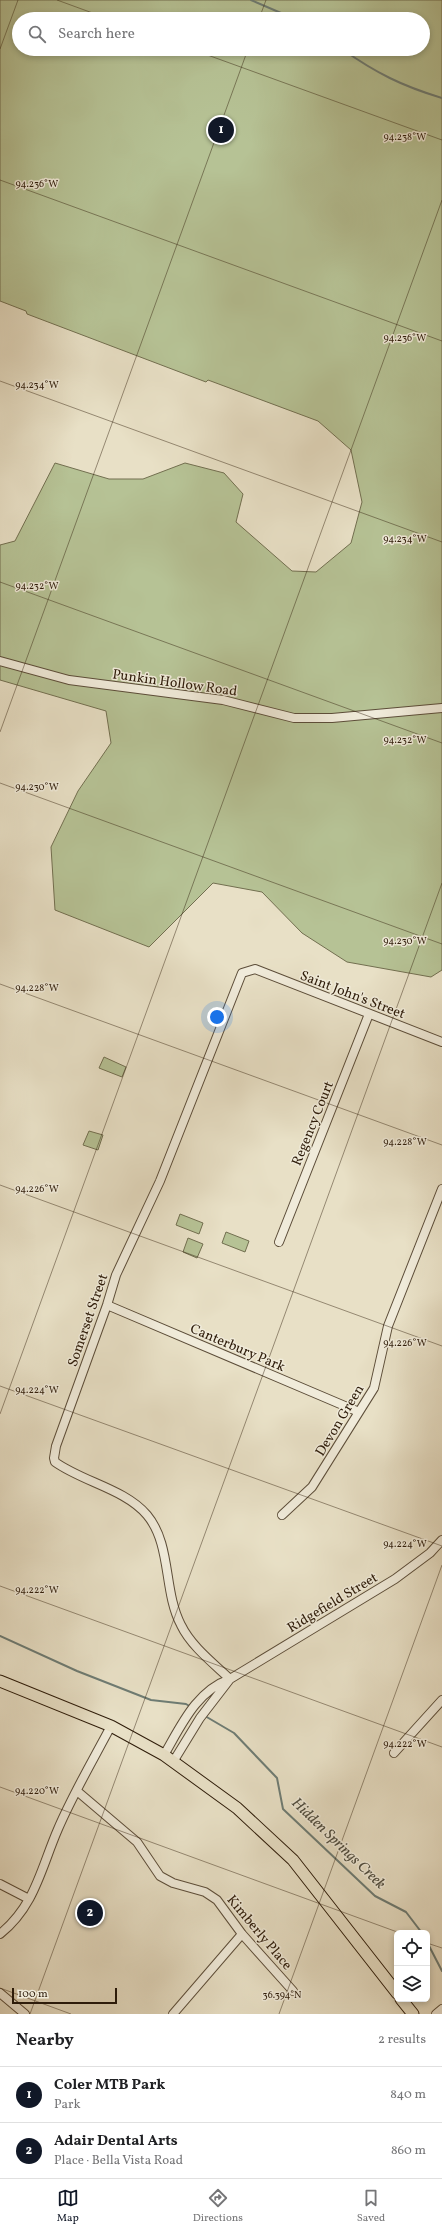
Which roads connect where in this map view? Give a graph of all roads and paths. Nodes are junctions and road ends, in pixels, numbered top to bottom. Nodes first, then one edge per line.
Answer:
1 (0, 661) edge
2 (442, 708) edge
3 (255, 970) joint
4 (369, 1014) junction
5 (442, 1042) edge
6 (442, 1189) edge
7 (279, 1242) dead end
8 (107, 1305) junction
9 (360, 1412) junction
10 (282, 1515) dead end
11 (442, 1540) edge
12 (230, 1679) junction
13 (0, 1681) edge
14 (442, 1700) edge
15 (111, 1726) junction
16 (394, 1753) dead end
17 (164, 1755) junction
18 (173, 1762) junction
19 (77, 1791) junction
20 (0, 1884) edge
21 (29, 1899) junction
22 (0, 1934) edge
23 (242, 1934) junction
24 (394, 1989) edge
25 (293, 1991) dead end
26 (0, 1993) edge
27 (403, 2002) edge
28 (442, 2009) edge
29 (25, 2014) edge
30 (173, 2014) edge
31 (413, 2014) edge
32 (436, 2014) edge

1 - 2 street, Punkin Hollow Road
3 - 4 street, Saint John's Street
3 - 8 street, Somerset Street
4 - 5 street, Saint John's Street
4 - 7 street, Regency Court
6 - 9 street, Devon Green
8 - 9 street, Canterbury Park
8 - 12 street, Somerset Street
9 - 10 street, Devon Green
11 - 12 street, Ridgefield Street
12 - 17 street, Ridgefield Street
12 - 18 street, Ridgefield Street
13 - 15 main road
14 - 16 street
15 - 17 main road
15 - 19 street
17 - 18 main road
18 - 24 main road
19 - 21 street
19 - 23 street, Kimberly Place
20 - 21 street
21 - 22 street
23 - 25 street, Kimberly Place
23 - 30 street
26 - 29 street
27 - 31 main road
28 - 32 street

